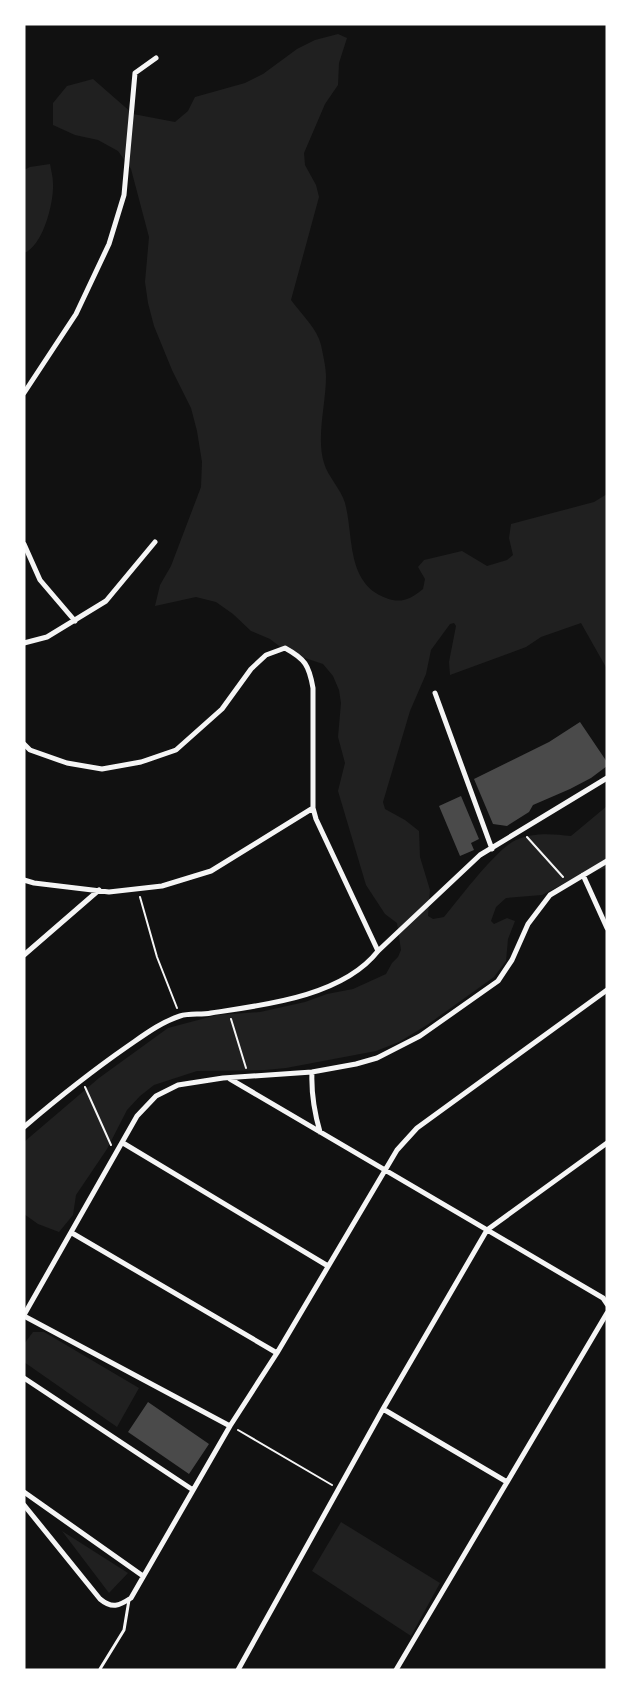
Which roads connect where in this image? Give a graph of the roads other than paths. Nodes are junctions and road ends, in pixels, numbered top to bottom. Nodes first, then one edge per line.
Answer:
1 (156, 58) dead end
2 (24, 393) edge
3 (155, 542) dead end
4 (24, 544) edge
5 (75, 621) junction
6 (24, 643) edge
7 (435, 693) dead end
8 (24, 744) edge
9 (607, 778) edge
10 (313, 808) junction
11 (492, 849) junction
12 (607, 861) edge
13 (584, 874) junction
14 (24, 880) edge
15 (99, 890) junction
16 (607, 928) edge
17 (378, 951) junction
18 (24, 955) edge
19 (607, 990) edge
20 (312, 1072) junction
21 (228, 1078) junction
22 (24, 1127) edge
23 (320, 1132) junction
24 (123, 1143) junction
25 (607, 1143) edge
26 (386, 1170) junction
27 (487, 1230) junction
28 (72, 1233) junction
29 (328, 1266) junction
30 (607, 1304) edge
31 (607, 1313) edge
32 (24, 1316) edge
33 (276, 1353) junction
34 (24, 1378) edge
35 (384, 1409) junction
36 (230, 1426) junction
37 (507, 1482) junction
38 (193, 1490) junction
39 (24, 1491) edge
40 (24, 1505) edge
41 (143, 1576) junction
42 (129, 1599) junction
43 (100, 1669) edge
44 (238, 1670) edge
45 (396, 1670) edge

1 - 2 street
3 - 5 street
4 - 5 street
5 - 6 street
7 - 11 street
8 - 10 street
9 - 11 street
10 - 15 street
10 - 17 street
11 - 17 street
12 - 13 street
13 - 16 street
13 - 20 street
14 - 15 street
15 - 18 street
17 - 22 street
19 - 26 street
20 - 21 street
20 - 23 street
21 - 23 street
21 - 24 street
23 - 26 street
24 - 28 street
24 - 29 street
25 - 27 street
26 - 27 street
26 - 29 street
27 - 30 street
27 - 35 street
28 - 32 street
28 - 33 street
29 - 33 street
31 - 37 street
32 - 36 street
33 - 36 street
34 - 38 street
35 - 37 street
35 - 44 street
36 - 38 street
37 - 45 street
38 - 41 street
39 - 41 street
40 - 42 street
41 - 42 street
42 - 43 lane

